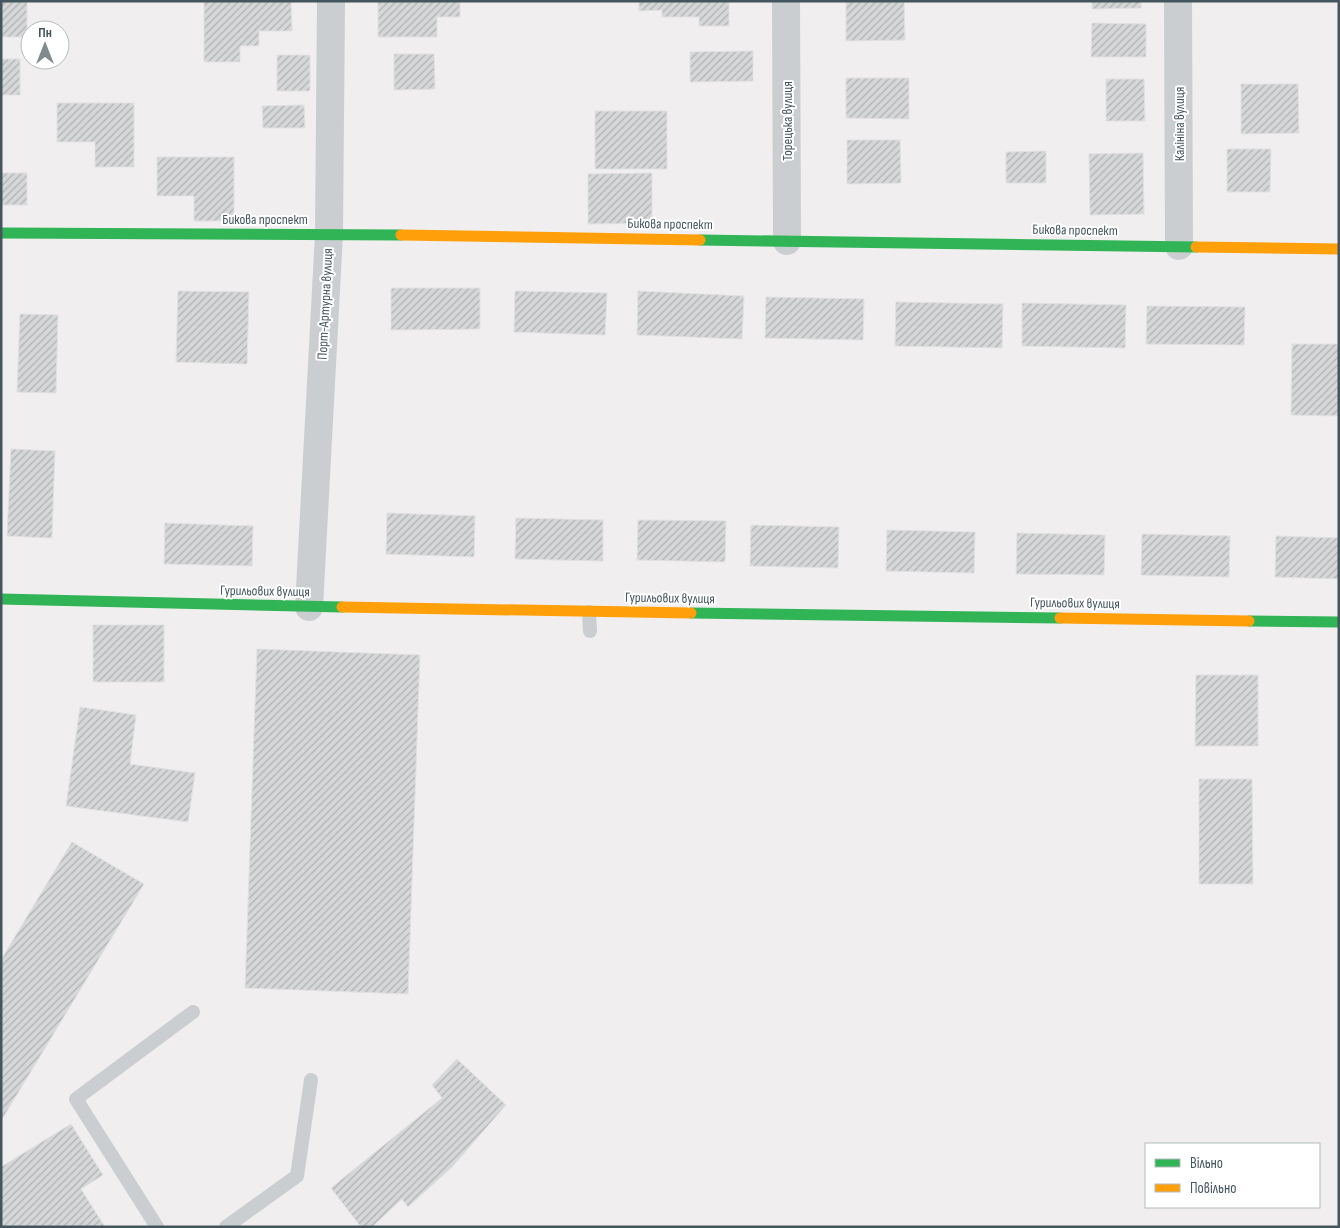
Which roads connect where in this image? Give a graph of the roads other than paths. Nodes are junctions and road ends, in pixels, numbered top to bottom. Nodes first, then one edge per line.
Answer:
1 (331, 1) edge
2 (786, 1) edge
3 (1178, 1) edge
4 (1, 233) edge
5 (329, 234) junction
6 (788, 241) junction
7 (1179, 246) junction
8 (1339, 249) edge
9 (1, 599) edge
10 (309, 607) junction
11 (589, 612) junction
12 (1339, 622) edge
13 (590, 631) dead end
14 (193, 1012) dead end
15 (311, 1080) dead end
16 (157, 1227) edge
17 (226, 1227) edge

1 - 5 street, Порт-Артурна вулиця
2 - 6 street, Торецька вулиця
3 - 7 street, Калініна вулиця
4 - 5 street, Бикова проспект
5 - 6 street, Бикова проспект
5 - 10 street, Порт-Артурна вулиця
6 - 7 street, Бикова проспект
7 - 8 street, Бикова проспект
9 - 10 street, Гурильових вулиця
10 - 11 street, Гурильових вулиця
11 - 12 street, Гурильових вулиця
11 - 13 lane
14 - 16 lane
15 - 17 lane

